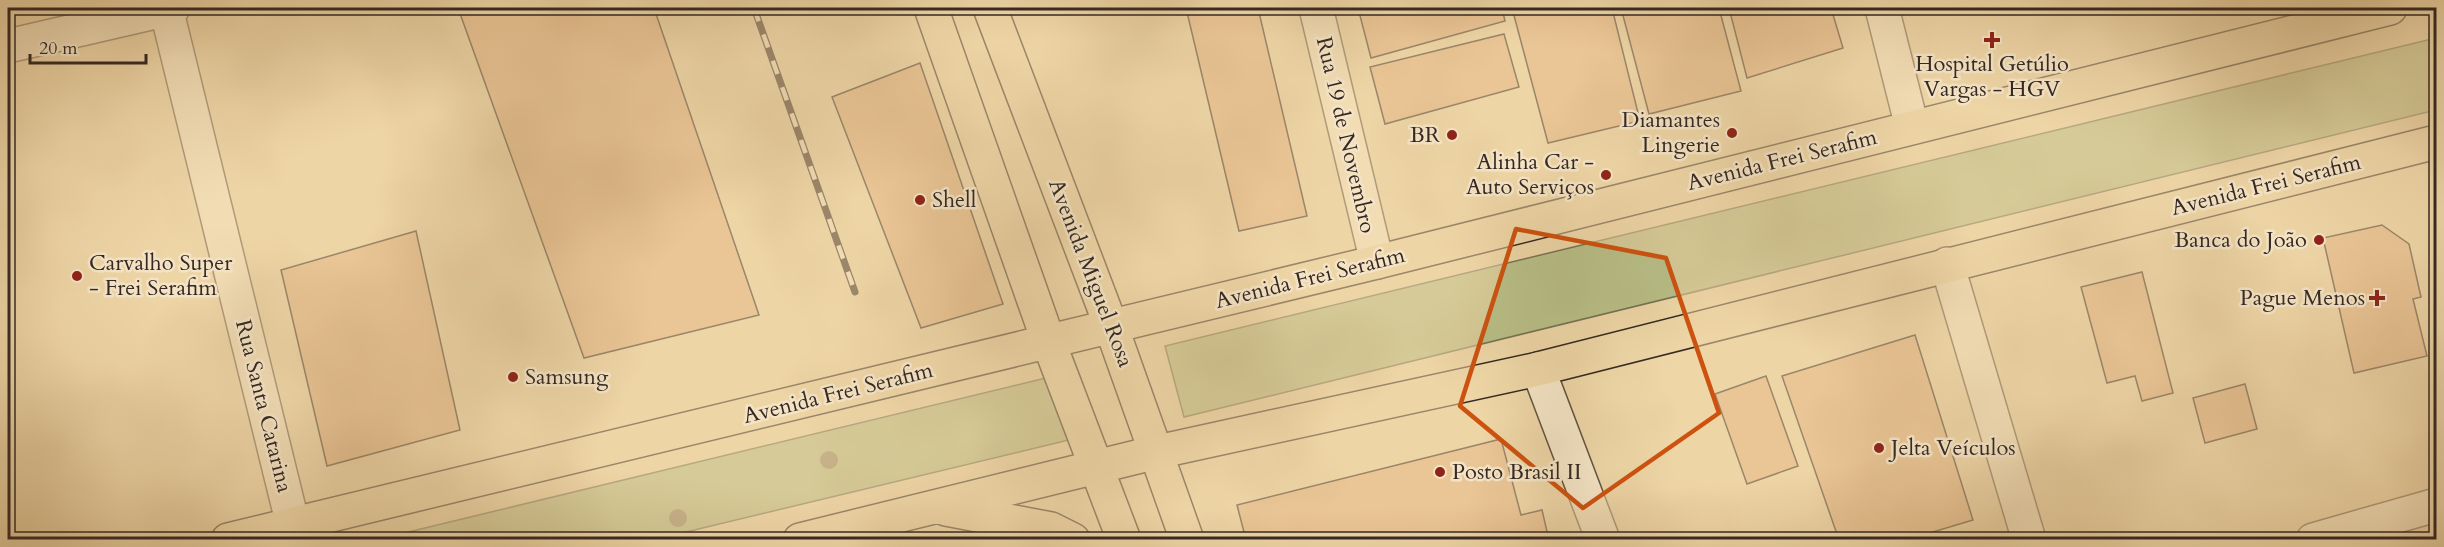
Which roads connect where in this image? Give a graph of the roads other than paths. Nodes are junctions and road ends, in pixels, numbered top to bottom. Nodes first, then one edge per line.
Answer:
1 (169, 8) edge
2 (931, 8) edge
3 (990, 8) edge
4 (1316, 8) edge
5 (1881, 8) edge
6 (2390, 8) edge
7 (8, 46) edge
8 (1912, 127) junction
9 (2436, 142) edge
10 (1377, 262) junction
11 (1947, 264) junction
12 (1111, 326) junction
13 (1049, 343) junction
14 (1538, 369) junction
15 (1157, 452) junction
16 (1096, 467) junction
17 (2436, 505) edge
18 (935, 507) junction
19 (293, 525) junction
20 (228, 540) edge
21 (800, 540) edge
22 (1073, 540) edge
23 (1124, 540) edge
24 (1187, 540) edge
25 (1603, 540) edge
26 (2030, 540) edge
27 (2313, 540) edge

1 - 7 street
1 - 19 street, Rua Santa Catarina
2 - 13 main road
3 - 12 main road, Avenida Miguel Rosa
4 - 10 street, Rua 19 de Novembro
5 - 8 street
6 - 8 main road, Avenida Frei Serafim
8 - 10 main road, Avenida Frei Serafim
9 - 11 main road, Avenida Frei Serafim
10 - 12 main road, Avenida Frei Serafim
11 - 14 main road, Avenida Frei Serafim
11 - 26 street
12 - 13 main road, Avenida Frei Serafim
12 - 15 main road, Avenida Miguel Rosa
13 - 16 main road
13 - 19 main road, Avenida Frei Serafim
14 - 15 main road, Avenida Frei Serafim
14 - 25 street
15 - 16 main road, Avenida Frei Serafim
15 - 24 main road, Avenida Miguel Rosa
16 - 18 main road, Avenida Frei Serafim
16 - 23 main road
17 - 27 street
18 - 21 main road, Avenida Frei Serafim
18 - 22 main road
19 - 20 main road, Avenida Frei Serafim

